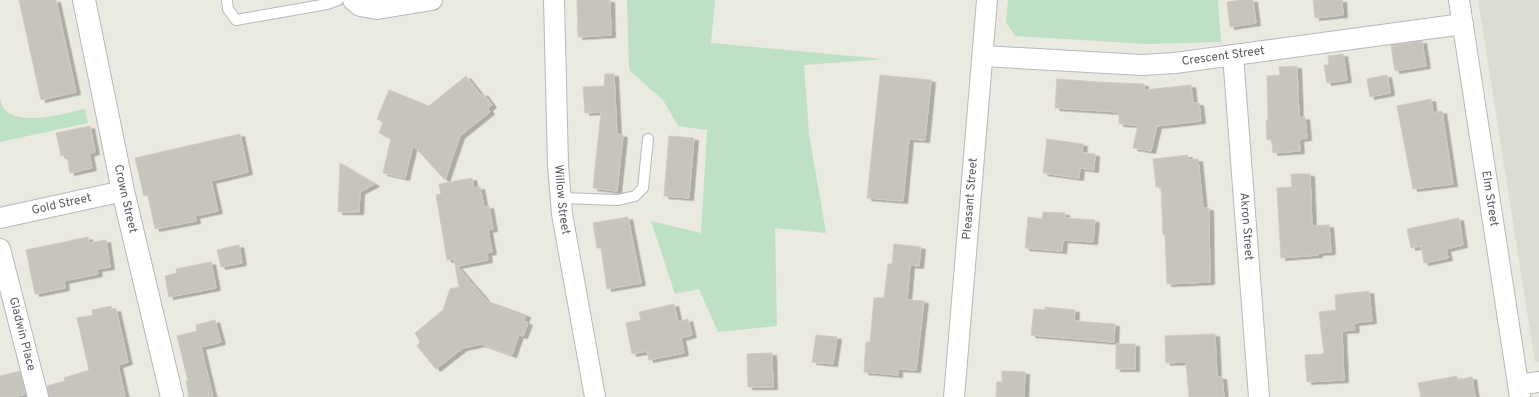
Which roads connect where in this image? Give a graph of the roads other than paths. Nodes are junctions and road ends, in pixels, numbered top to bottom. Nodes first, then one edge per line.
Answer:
1 (84, 0) edge
2 (227, 0) edge
3 (338, 0) edge
4 (353, 0) edge
5 (432, 0) edge
6 (554, 0) edge
7 (987, 0) edge
8 (1459, 0) edge
9 (1463, 24) junction
10 (1233, 55) junction
11 (983, 56) junction
12 (648, 139) dead end
13 (123, 191) junction
14 (561, 198) junction
15 (0, 218) edge
16 (0, 249) edge
17 (1539, 382) edge
18 (1519, 391) edge
19 (38, 397) edge
20 (172, 397) edge
21 (595, 397) edge
22 (954, 397) edge
23 (1259, 397) edge

1 - 13 street, Crown Street
2 - 3 lane
4 - 5 street
6 - 14 street, Willow Street
7 - 11 street, Pleasant Street
8 - 9 street, Elm Street
9 - 10 street, Crescent Street
9 - 18 street, Elm Street
10 - 11 street, Crescent Street
10 - 23 street, Akron Street
11 - 22 street, Pleasant Street
12 - 14 lane
13 - 15 street, Gold Street
13 - 20 street, Crown Street
14 - 21 street, Willow Street
16 - 19 street, Gladwin Place
17 - 18 street

